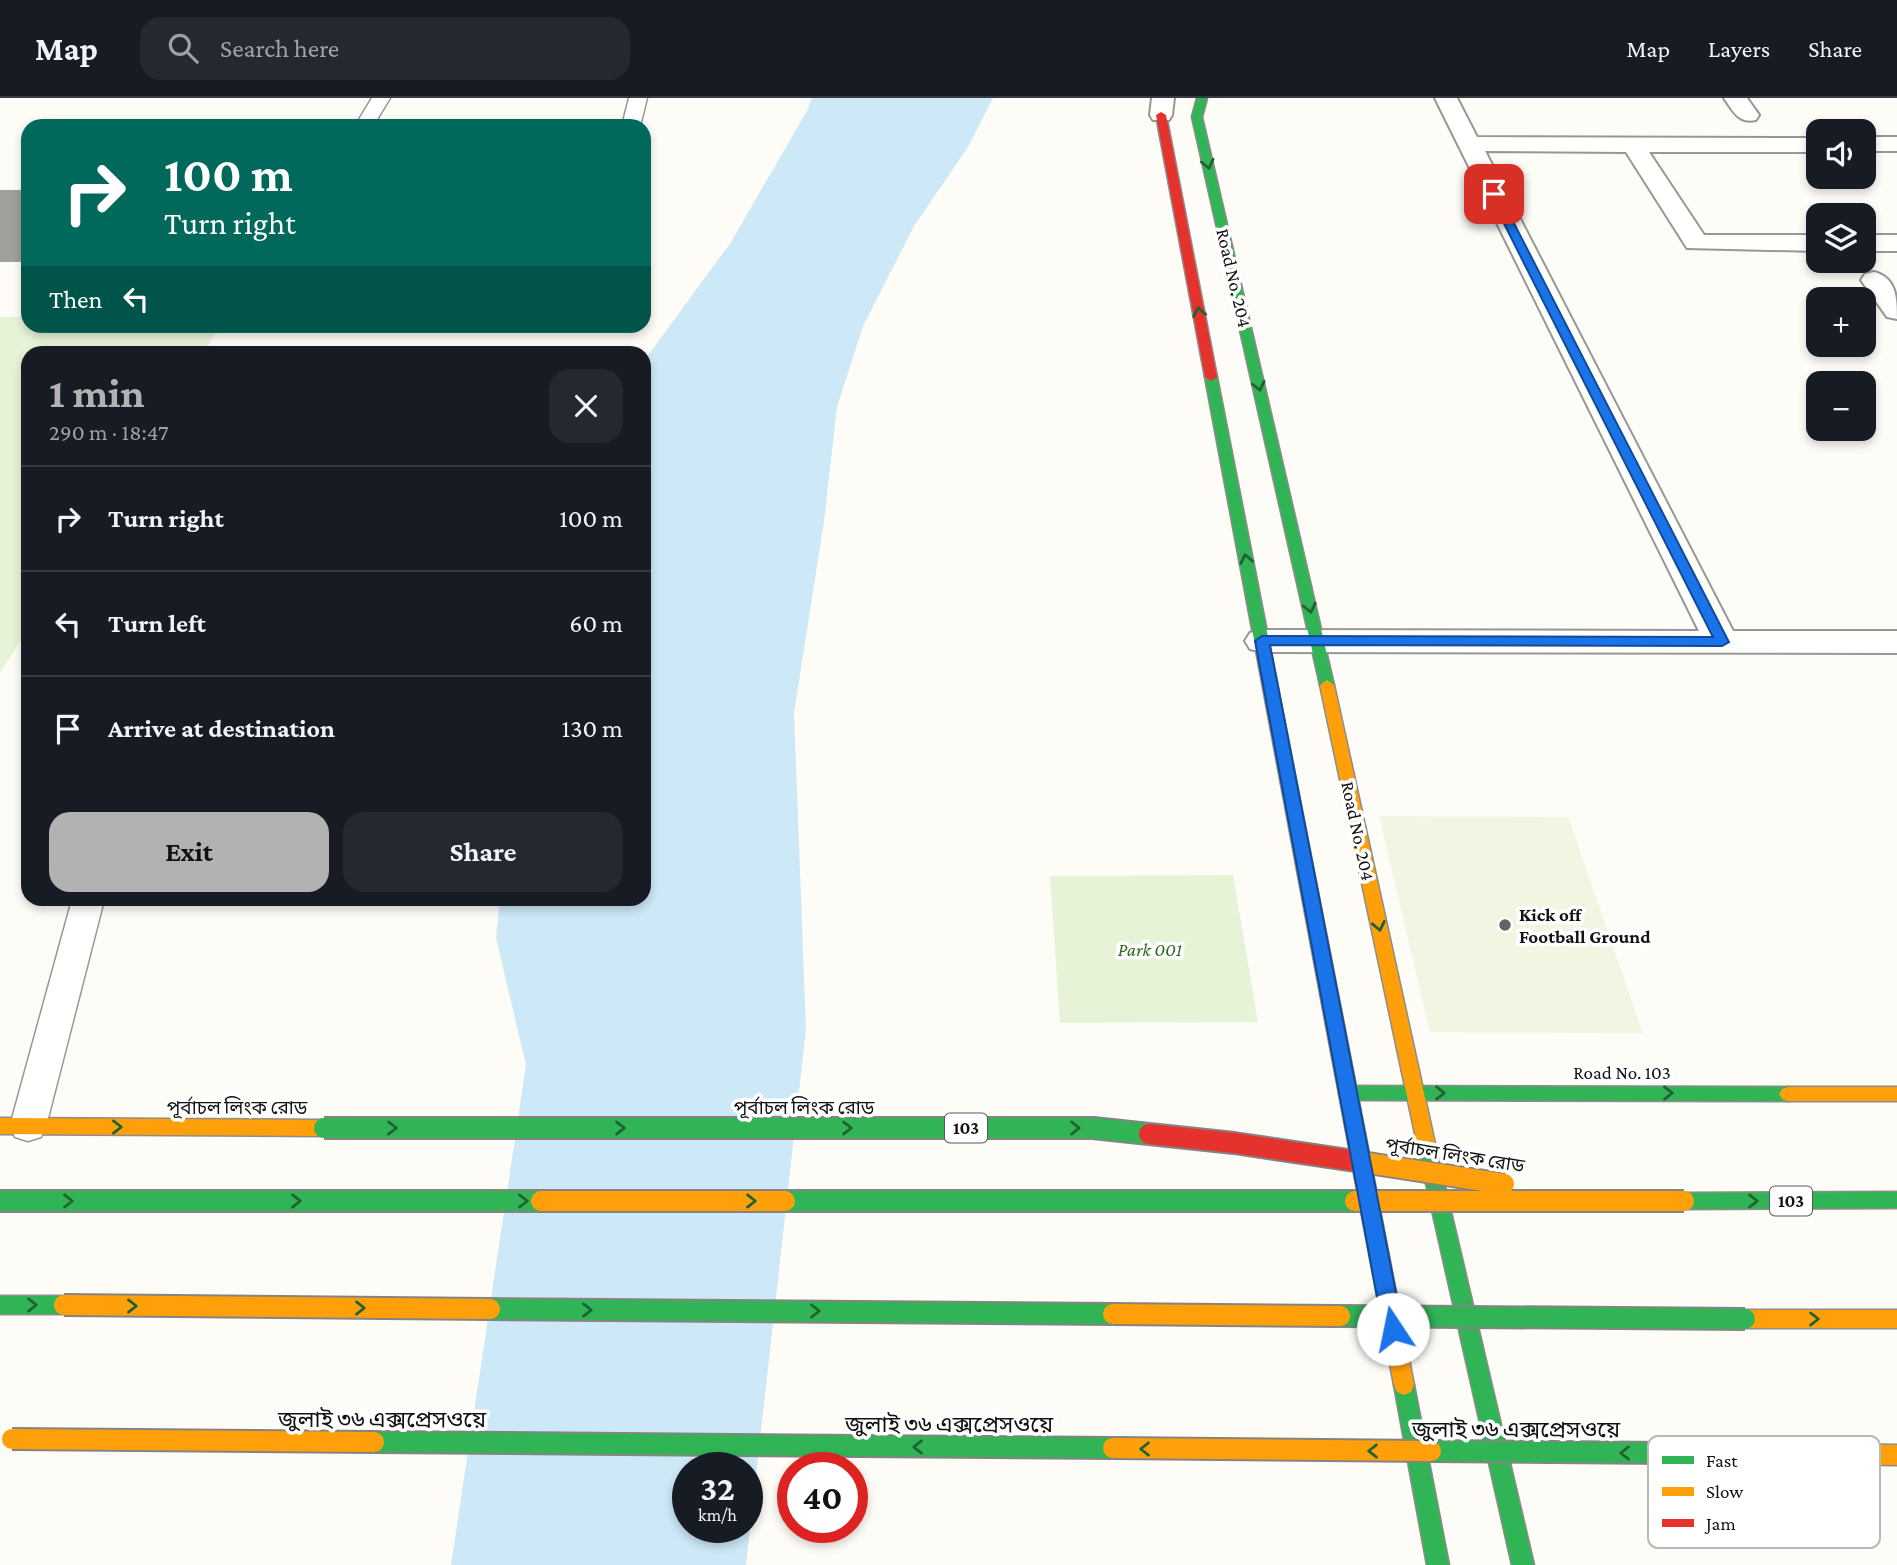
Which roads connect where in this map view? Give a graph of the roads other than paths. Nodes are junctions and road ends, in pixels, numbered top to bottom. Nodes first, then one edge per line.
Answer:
1 (381, 98) edge
2 (638, 98) edge
3 (1202, 98) edge
4 (1446, 98) edge
5 (1162, 106) edge
6 (368, 119) edge
7 (633, 119) edge
8 (1469, 144) junction
9 (1876, 144) edge
10 (1897, 144) edge
11 (1633, 145) junction
12 (1806, 145) edge
13 (1806, 243) edge
14 (1876, 243) edge
15 (1897, 243) edge
16 (1874, 280) dead end
17 (1897, 311) edge
18 (1262, 641) junction
19 (1318, 641) junction
20 (1722, 642) junction
21 (1897, 642) edge
22 (86, 906) edge
23 (1348, 1093) junction
24 (1414, 1093) junction
25 (1897, 1094) edge
26 (14, 1126) edge
27 (1897, 1200) edge
28 (0, 1201) edge
29 (1602, 1201) junction
30 (0, 1305) edge
31 (1897, 1319) edge
32 (6, 1439) edge
33 (1648, 1453) edge
34 (1438, 1565) edge
35 (1523, 1565) edge

1 - 6 lane
2 - 7 lane
3 -> 19 main road, Road No. 204
4 - 8 street
18 -> 5 main road, Road No. 204
8 - 11 street
8 - 20 street
9 - 10 street
11 - 12 street
11 - 13 street
14 - 15 street
16 - 17 street
18 - 19 street
18 - 23 main road, Road No. 204
19 - 20 street
19 -> 24 main road, Road No. 204
20 - 21 street
22 - 26 lane
23 - 24 main road, Road No. 103
23 - 34 main road, Road No. 204
24 -> 25 main road, Road No. 103
24 - 35 main road, Road No. 204
26 -> 29 main road, পূর্বাচল লিংক রোড / 103, bridge
29 -> 27 main road, 103, bridge
28 -> 29 main road, bridge
30 -> 31 main road, bridge
33 -> 32 main road, জুলাই ৩৬ এক্সপ্রেসওয়ে, bridge

